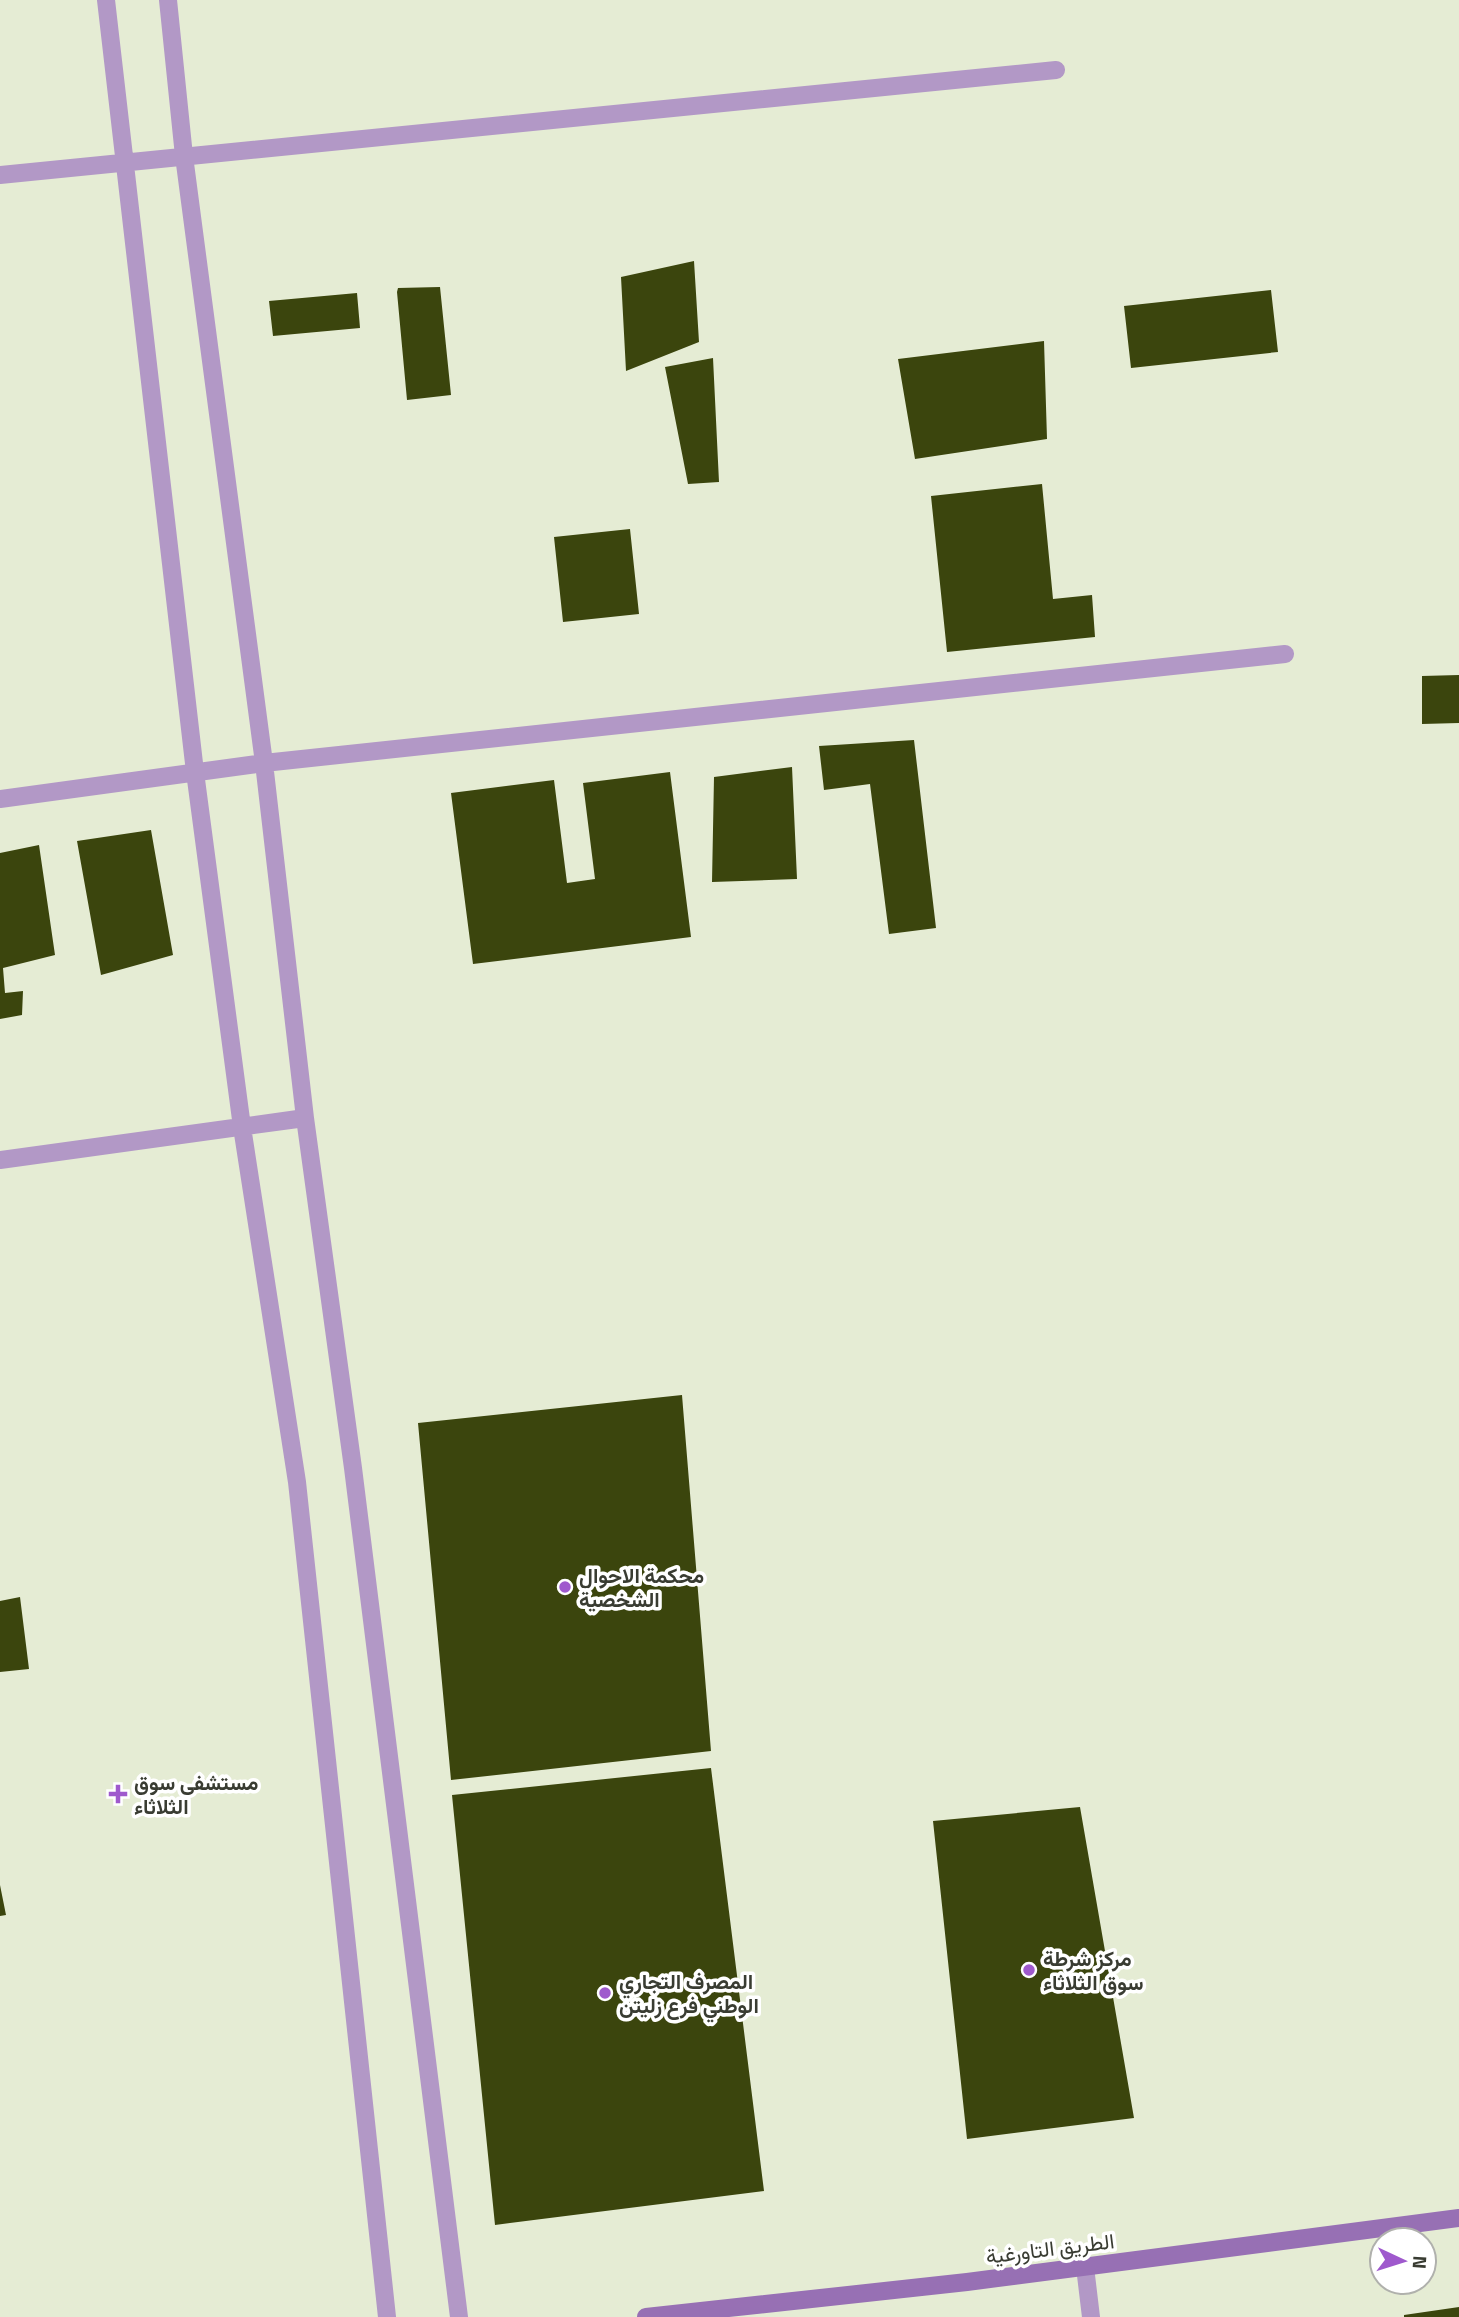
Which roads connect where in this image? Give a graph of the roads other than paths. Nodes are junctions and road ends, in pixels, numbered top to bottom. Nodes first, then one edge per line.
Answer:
1 (106, 0) edge
2 (168, 0) edge
3 (1056, 70) dead end
4 (184, 156) junction
5 (124, 163) junction
6 (0, 175) edge
7 (1285, 654) dead end
8 (264, 763) junction
9 (195, 772) junction
10 (0, 799) edge
11 (305, 1118) junction
12 (243, 1127) junction
13 (0, 1160) edge
14 (1459, 2218) edge
15 (1085, 2267) junction
16 (387, 2317) edge
17 (459, 2317) edge
18 (646, 2317) edge
19 (1091, 2317) edge

1 - 5 street
2 - 4 street
3 - 4 street
4 - 5 street
4 - 8 street
5 - 6 street
5 - 9 street
7 - 8 street
8 - 9 street
8 - 11 street
9 - 10 street
9 - 12 street
11 - 12 street
11 - 17 street
12 - 13 street
12 - 16 street
14 - 15 street, الطريق التاورغية
15 - 18 street, الطريق التاورغية
15 - 19 street

